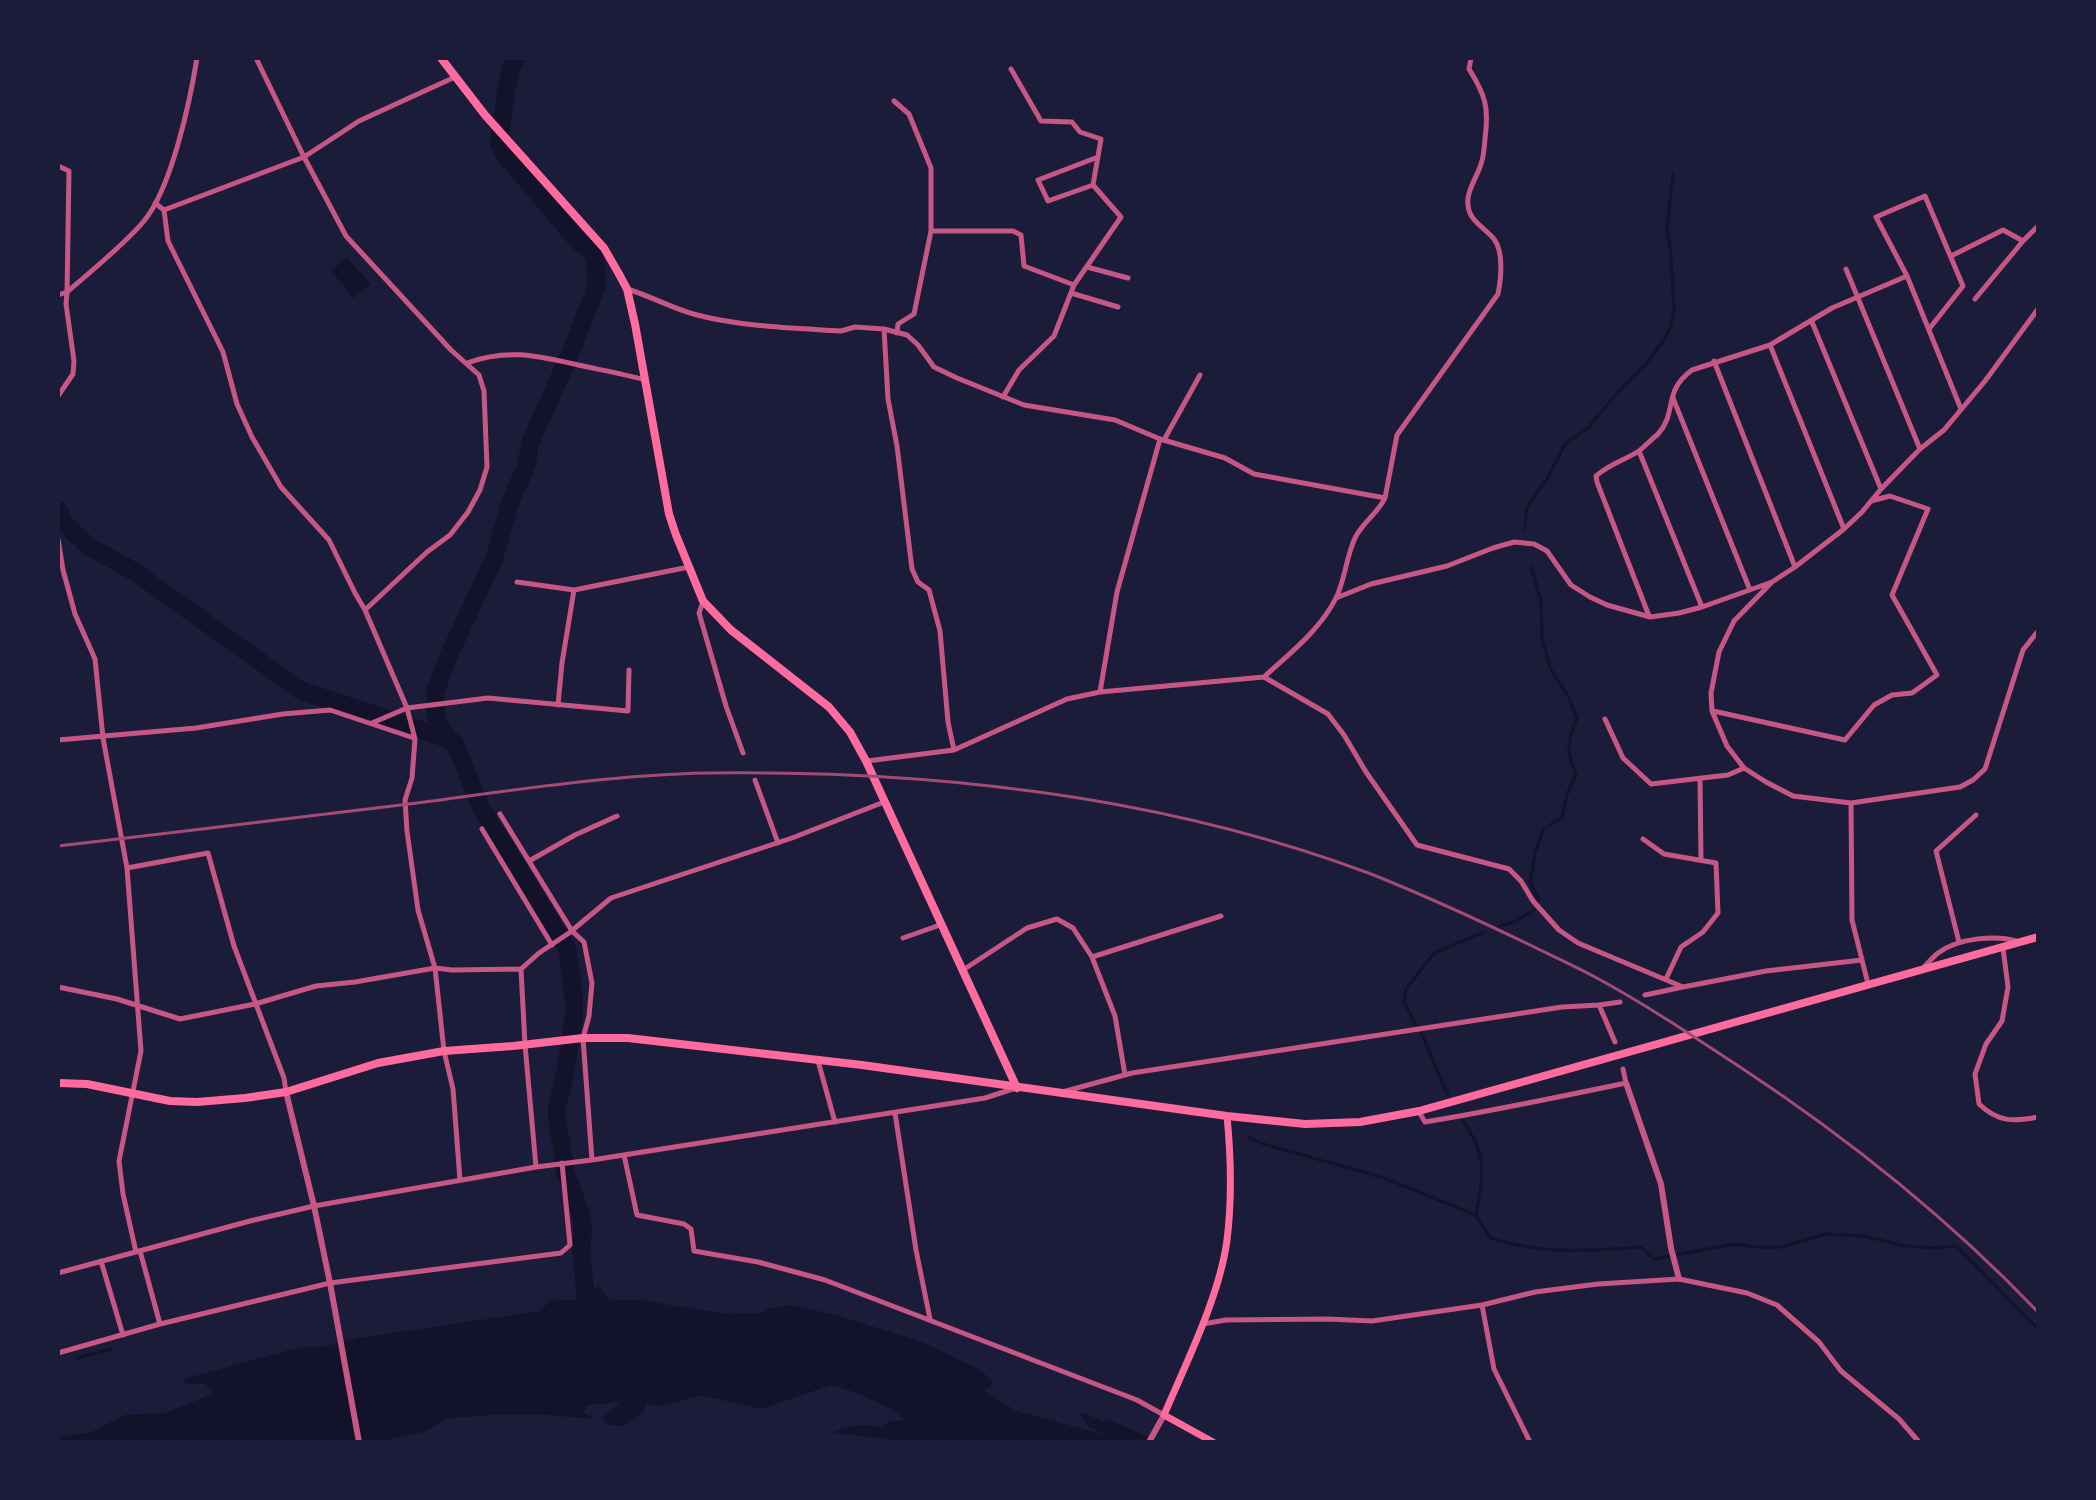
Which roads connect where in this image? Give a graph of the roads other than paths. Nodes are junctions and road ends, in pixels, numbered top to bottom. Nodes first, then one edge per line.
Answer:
1 (197, 58) edge
2 (256, 58) edge
3 (441, 58) edge
4 (1471, 58) edge
5 (1011, 69) dead end
6 (455, 77) junction
7 (894, 101) dead end
8 (304, 157) junction
9 (1098, 157) junction
10 (58, 166) edge
11 (1093, 185) junction
12 (155, 203) junction
13 (164, 210) junction
14 (2038, 226) edge
15 (931, 231) junction
16 (2023, 241) junction
17 (1951, 256) junction
18 (1087, 267) junction
19 (1846, 269) dead end
20 (1907, 276) junction
21 (1128, 278) dead end
22 (1074, 285) junction
23 (627, 289) junction
24 (67, 292) junction
25 (1071, 293) junction
26 (58, 295) edge
27 (1859, 297) junction
28 (1975, 299) dead end
29 (1118, 307) dead end
30 (2038, 309) edge
31 (1812, 322) junction
32 (884, 329) junction
33 (1929, 329) junction
34 (897, 333) junction
35 (1770, 345) junction
36 (1714, 361) junction
37 (467, 363) junction
38 (1200, 375) dead end
39 (646, 380) junction
40 (1672, 395) junction
41 (58, 396) edge
42 (1003, 397) junction
43 (1961, 409) junction
44 (1162, 439) junction
45 (1920, 449) junction
46 (1639, 451) junction
47 (1881, 489) junction
48 (1385, 498) junction
49 (1871, 501) junction
50 (1844, 529) junction
51 (58, 539) edge
52 (689, 567) junction
53 (1795, 567) junction
54 (60, 570) edge
55 (517, 582) dead end
56 (1772, 582) junction
57 (574, 590) junction
58 (1750, 590) junction
59 (1336, 598) junction
60 (703, 601) junction
61 (1702, 607) junction
62 (365, 610) junction
63 (1650, 617) junction
64 (2038, 631) edge
65 (629, 670) dead end
66 (1264, 677) junction
67 (1100, 692) junction
68 (558, 705) junction
69 (407, 708) junction
70 (1712, 711) junction
71 (1605, 719) dead end
72 (371, 724) junction
73 (103, 738) junction
74 (415, 739) junction
75 (58, 740) edge
76 (954, 750) junction
77 (743, 753) dead end
78 (866, 761) junction
79 (1744, 768) junction
80 (1700, 778) junction
81 (755, 780) dead end
82 (884, 802) junction
83 (1851, 803) junction
84 (500, 814) dead end
85 (1976, 815) dead end
86 (617, 816) dead end
87 (482, 829) dead end
88 (1643, 839) dead end
89 (778, 843) junction
90 (1701, 860) junction
91 (529, 861) junction
92 (127, 868) junction
93 (1221, 916) dead end
94 (940, 925) junction
95 (570, 932) junction
96 (2038, 937) edge
97 (903, 938) dead end
98 (1959, 942) junction
99 (2022, 942) junction
100 (552, 945) junction
101 (2003, 948) junction
102 (1092, 957) junction
103 (1862, 960) junction
104 (435, 968) junction
105 (521, 969) junction
106 (962, 971) junction
107 (1921, 971) junction
108 (1666, 979) junction
109 (1868, 986) junction
110 (58, 987) edge
111 (1683, 987) junction
112 (1645, 995) dead end
113 (1620, 1002) dead end
114 (255, 1004) junction
115 (137, 1005) junction
116 (1599, 1005) junction
117 (583, 1038) junction
118 (1615, 1042) dead end
119 (525, 1045) junction
120 (444, 1051) junction
121 (817, 1060) junction
122 (1623, 1069) dead end
123 (1125, 1075) junction
124 (58, 1083) edge
125 (1626, 1083) junction
126 (989, 1084) junction
127 (1017, 1088) junction
128 (286, 1092) junction
129 (134, 1093) junction
130 (1061, 1093) junction
131 (985, 1098) junction
132 (1419, 1111) junction
133 (895, 1113) junction
134 (1227, 1116) junction
135 (2038, 1117) edge
136 (835, 1122) junction
137 (624, 1155) junction
138 (592, 1160) junction
139 (562, 1163) junction
140 (536, 1167) junction
141 (460, 1180) junction
142 (314, 1206) junction
143 (138, 1251) junction
144 (101, 1261) junction
145 (58, 1273) edge
146 (1679, 1279) junction
147 (330, 1283) junction
148 (1482, 1305) junction
149 (931, 1320) junction
150 (160, 1324) junction
151 (1202, 1324) junction
152 (123, 1335) junction
153 (58, 1353) edge
154 (1164, 1415) junction
155 (359, 1442) edge
156 (1149, 1442) edge
157 (1213, 1442) edge
158 (1530, 1442) edge
159 (1919, 1442) edge

1 - 12 street
2 - 8 street
3 - 6 main road
4 - 48 street
5 - 9 street
6 - 8 street
6 - 23 main road
7 - 15 street
8 - 13 street
8 - 37 street
9 - 11 street
9 - 11 street
10 - 24 street
11 - 18 street
12 - 13 street
12 - 24 street
13 - 62 street
14 - 16 street
15 - 22 street
15 - 34 street
16 - 17 street
16 - 28 street
17 - 20 street
17 - 33 street
18 - 21 street
18 - 22 street
19 - 27 street
20 - 27 street
20 - 33 street
22 - 25 street
23 - 32 street
23 - 39 main road
24 - 26 street
24 - 41 street
25 - 29 street
25 - 42 street
27 - 31 street
27 - 45 street
30 - 43 street
31 - 35 street
31 - 47 street
32 - 34 street
32 - 76 street
33 - 43 street
34 - 42 street
35 - 36 street
35 - 50 street
36 - 40 street
36 - 53 street
37 - 39 street
37 - 62 street
38 - 44 street
39 - 52 main road
40 - 46 street
40 - 58 street
42 - 44 street
43 - 45 street
44 - 48 street
44 - 67 street
45 - 47 street
46 - 61 street
46 - 63 street
47 - 49 street
48 - 59 street
49 - 50 street
49 - 70 street
50 - 53 street
51 - 54 street
52 - 57 street
52 - 60 main road
53 - 56 street
54 - 73 street
55 - 57 street
56 - 58 street
56 - 70 street
57 - 68 street
58 - 61 street
59 - 63 street
59 - 66 street
60 - 77 street
60 - 78 main road
61 - 63 street
62 - 69 street
64 - 83 street
65 - 68 street
66 - 67 street
66 - 108 street
67 - 76 street
68 - 69 street
69 - 72 street
69 - 74 street
70 - 79 street
71 - 80 street
72 - 73 street
72 - 74 street
73 - 75 street
73 - 92 street
74 - 104 street
76 - 78 street
78 - 82 main road
79 - 80 street
79 - 83 street
80 - 90 street
81 - 89 street
82 - 89 street
82 - 94 main road
83 - 103 street
84 - 91 street
85 - 98 street
86 - 91 street
87 - 100 street
88 - 90 street
89 - 95 street
90 - 108 street
91 - 95 street
92 - 114 street
92 - 115 street
93 - 102 street
94 - 97 street
94 - 106 main road
95 - 100 street
95 - 117 street
96 - 99 main road
98 - 99 street
98 - 107 street
99 - 101 main road
100 - 105 street
101 - 107 main road
101 - 135 street
102 - 106 street
102 - 123 street
103 - 109 street
103 - 111 street
104 - 105 street
104 - 114 street
104 - 120 street
105 - 119 street
106 - 127 main road
107 - 109 main road
108 - 111 street
109 - 132 main road
110 - 115 street
111 - 112 street
113 - 116 street
114 - 115 street
114 - 128 street
115 - 129 street
116 - 118 street
116 - 123 street
117 - 119 main road
117 - 121 main road
117 - 138 street
119 - 120 main road
119 - 140 street
120 - 128 main road
120 - 141 street
121 - 126 main road
121 - 136 street
122 - 125 street
123 - 130 street
124 - 129 main road
125 - 132 street
125 - 146 street
126 - 127 main road
126 - 131 street
127 - 130 main road
127 - 131 street
128 - 129 main road
128 - 142 street
129 - 143 street
130 - 134 main road
131 - 133 street
132 - 134 main road
133 - 136 street
133 - 149 street
134 - 151 main road
136 - 137 street
137 - 138 street
137 - 149 street
138 - 139 street
139 - 140 street
139 - 147 street
140 - 141 street
141 - 142 street
142 - 143 street
142 - 147 street
143 - 144 street
143 - 150 street
144 - 145 street
144 - 152 street
146 - 148 street
146 - 159 street
147 - 150 street
147 - 155 street
148 - 151 street
148 - 158 street
149 - 154 street
150 - 152 street
151 - 154 main road
152 - 153 street
154 - 156 street
154 - 157 main road

